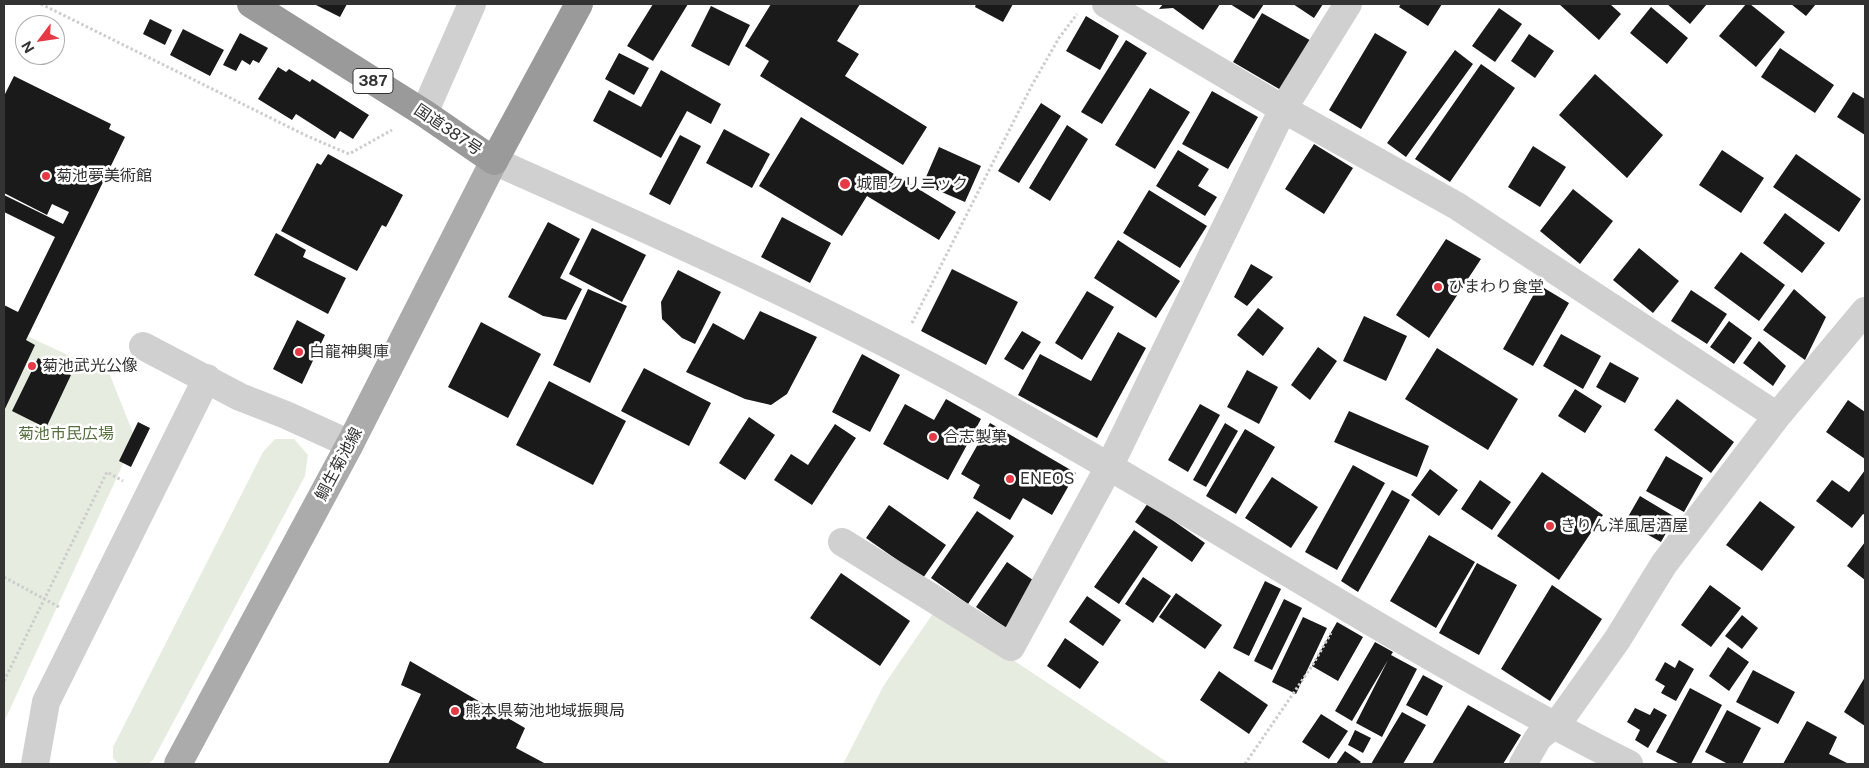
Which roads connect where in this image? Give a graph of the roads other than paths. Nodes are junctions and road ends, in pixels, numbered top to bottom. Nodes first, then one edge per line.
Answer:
1 (251, 4) edge
2 (472, 4) edge
3 (579, 4) edge
4 (1106, 4) edge
5 (1348, 4) edge
6 (1283, 109) junction
7 (424, 113) junction
8 (494, 161) junction
9 (1865, 311) edge
10 (143, 346) dead end
11 (207, 378) junction
12 (1777, 416) junction
13 (350, 444) junction
14 (1110, 466) junction
15 (842, 542) dead end
16 (1551, 725) junction
17 (35, 764) edge
18 (178, 764) edge
19 (1523, 764) edge
20 (1629, 764) edge

1 - 7 highway, 国道387号 / 387
2 - 7 street
3 - 8 highway, 国道387号
4 - 6 street
5 - 6 street
6 - 12 street
6 - 14 street
7 - 8 highway, 国道387号 / 387
8 - 13 main road, 鯛生菊池線
8 - 14 street
9 - 12 street
10 - 11 street
11 - 13 street
11 - 17 street
12 - 16 street
13 - 18 main road, 鯛生菊池線
14 - 15 street
14 - 16 street
16 - 19 street
16 - 20 street

